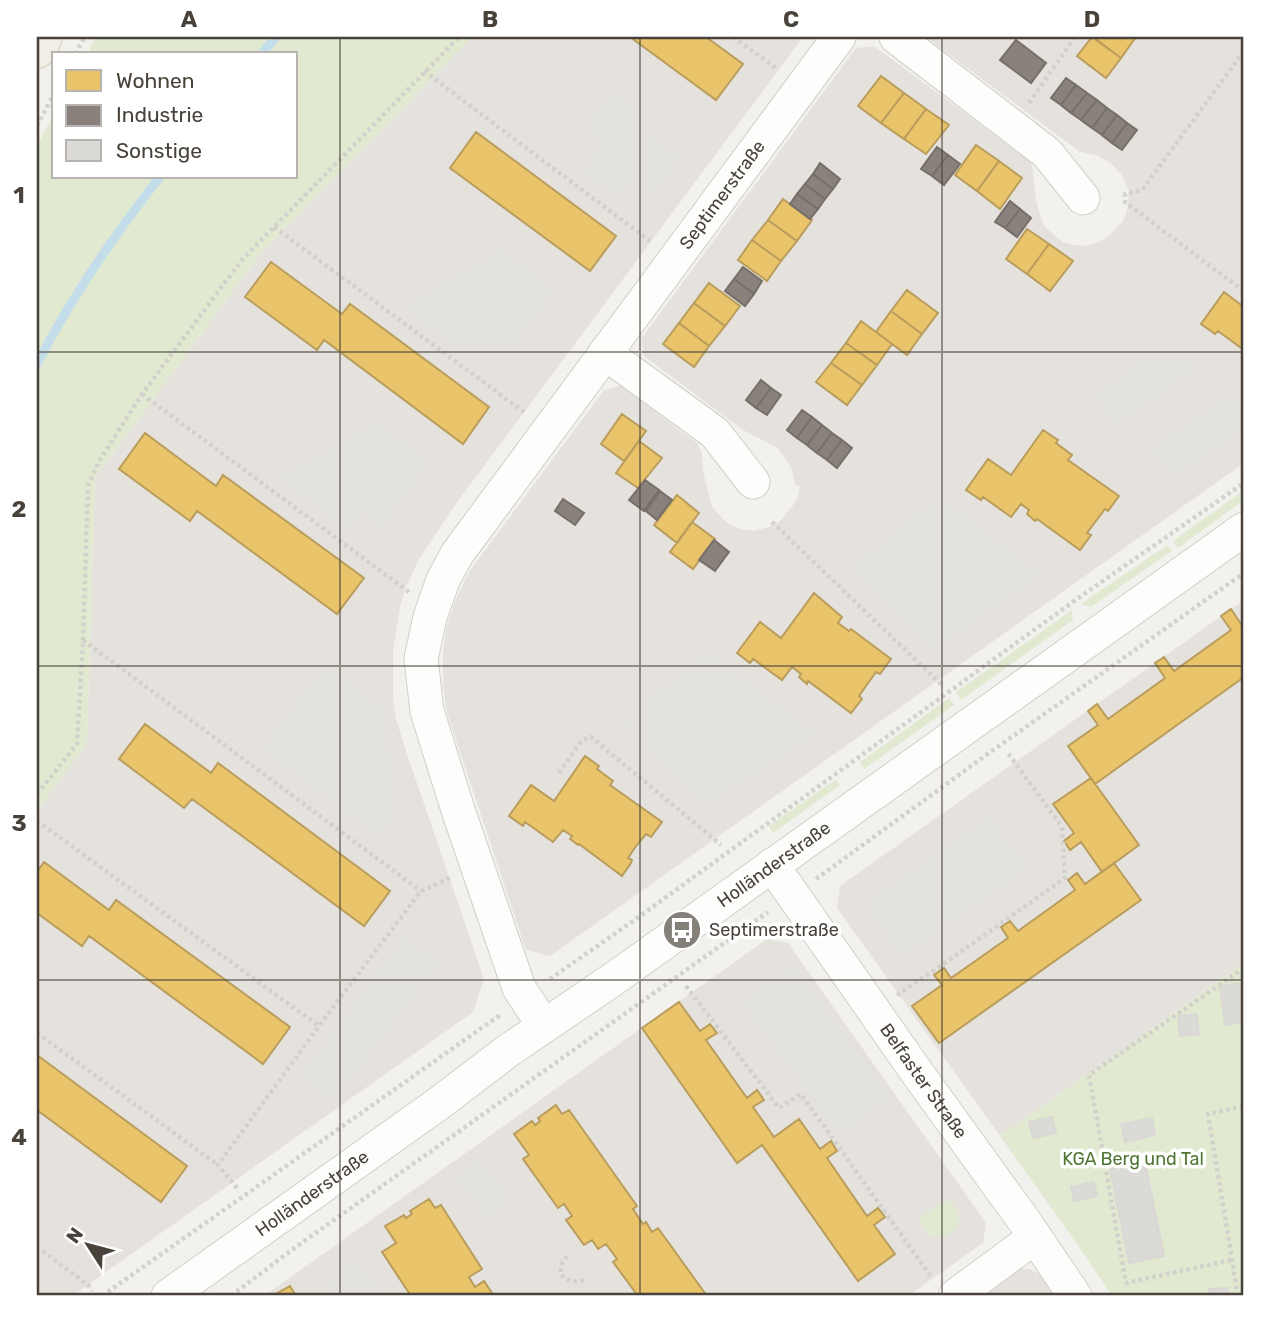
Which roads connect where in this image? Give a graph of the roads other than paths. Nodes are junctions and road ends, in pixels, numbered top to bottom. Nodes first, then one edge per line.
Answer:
1 (43, 37) edge
2 (839, 37) edge
3 (896, 37) edge
4 (37, 49) edge
5 (1083, 198) dead end
6 (606, 353) junction
7 (752, 482) dead end
8 (1244, 529) edge
9 (772, 866) junction
10 (544, 1026) junction
11 (1035, 1237) junction
12 (945, 1290) edge
13 (168, 1296) edge
14 (1075, 1296) edge

1 - 4 main road
2 - 6 street, Septimerstraße
3 - 5 street
6 - 7 street
6 - 10 street, Septimerstraße
8 - 9 street, Holländerstraße
9 - 10 street, Holländerstraße
9 - 11 street, Belfaster Straße
10 - 13 street, Holländerstraße
11 - 12 street
11 - 14 street, Belfaster Straße

